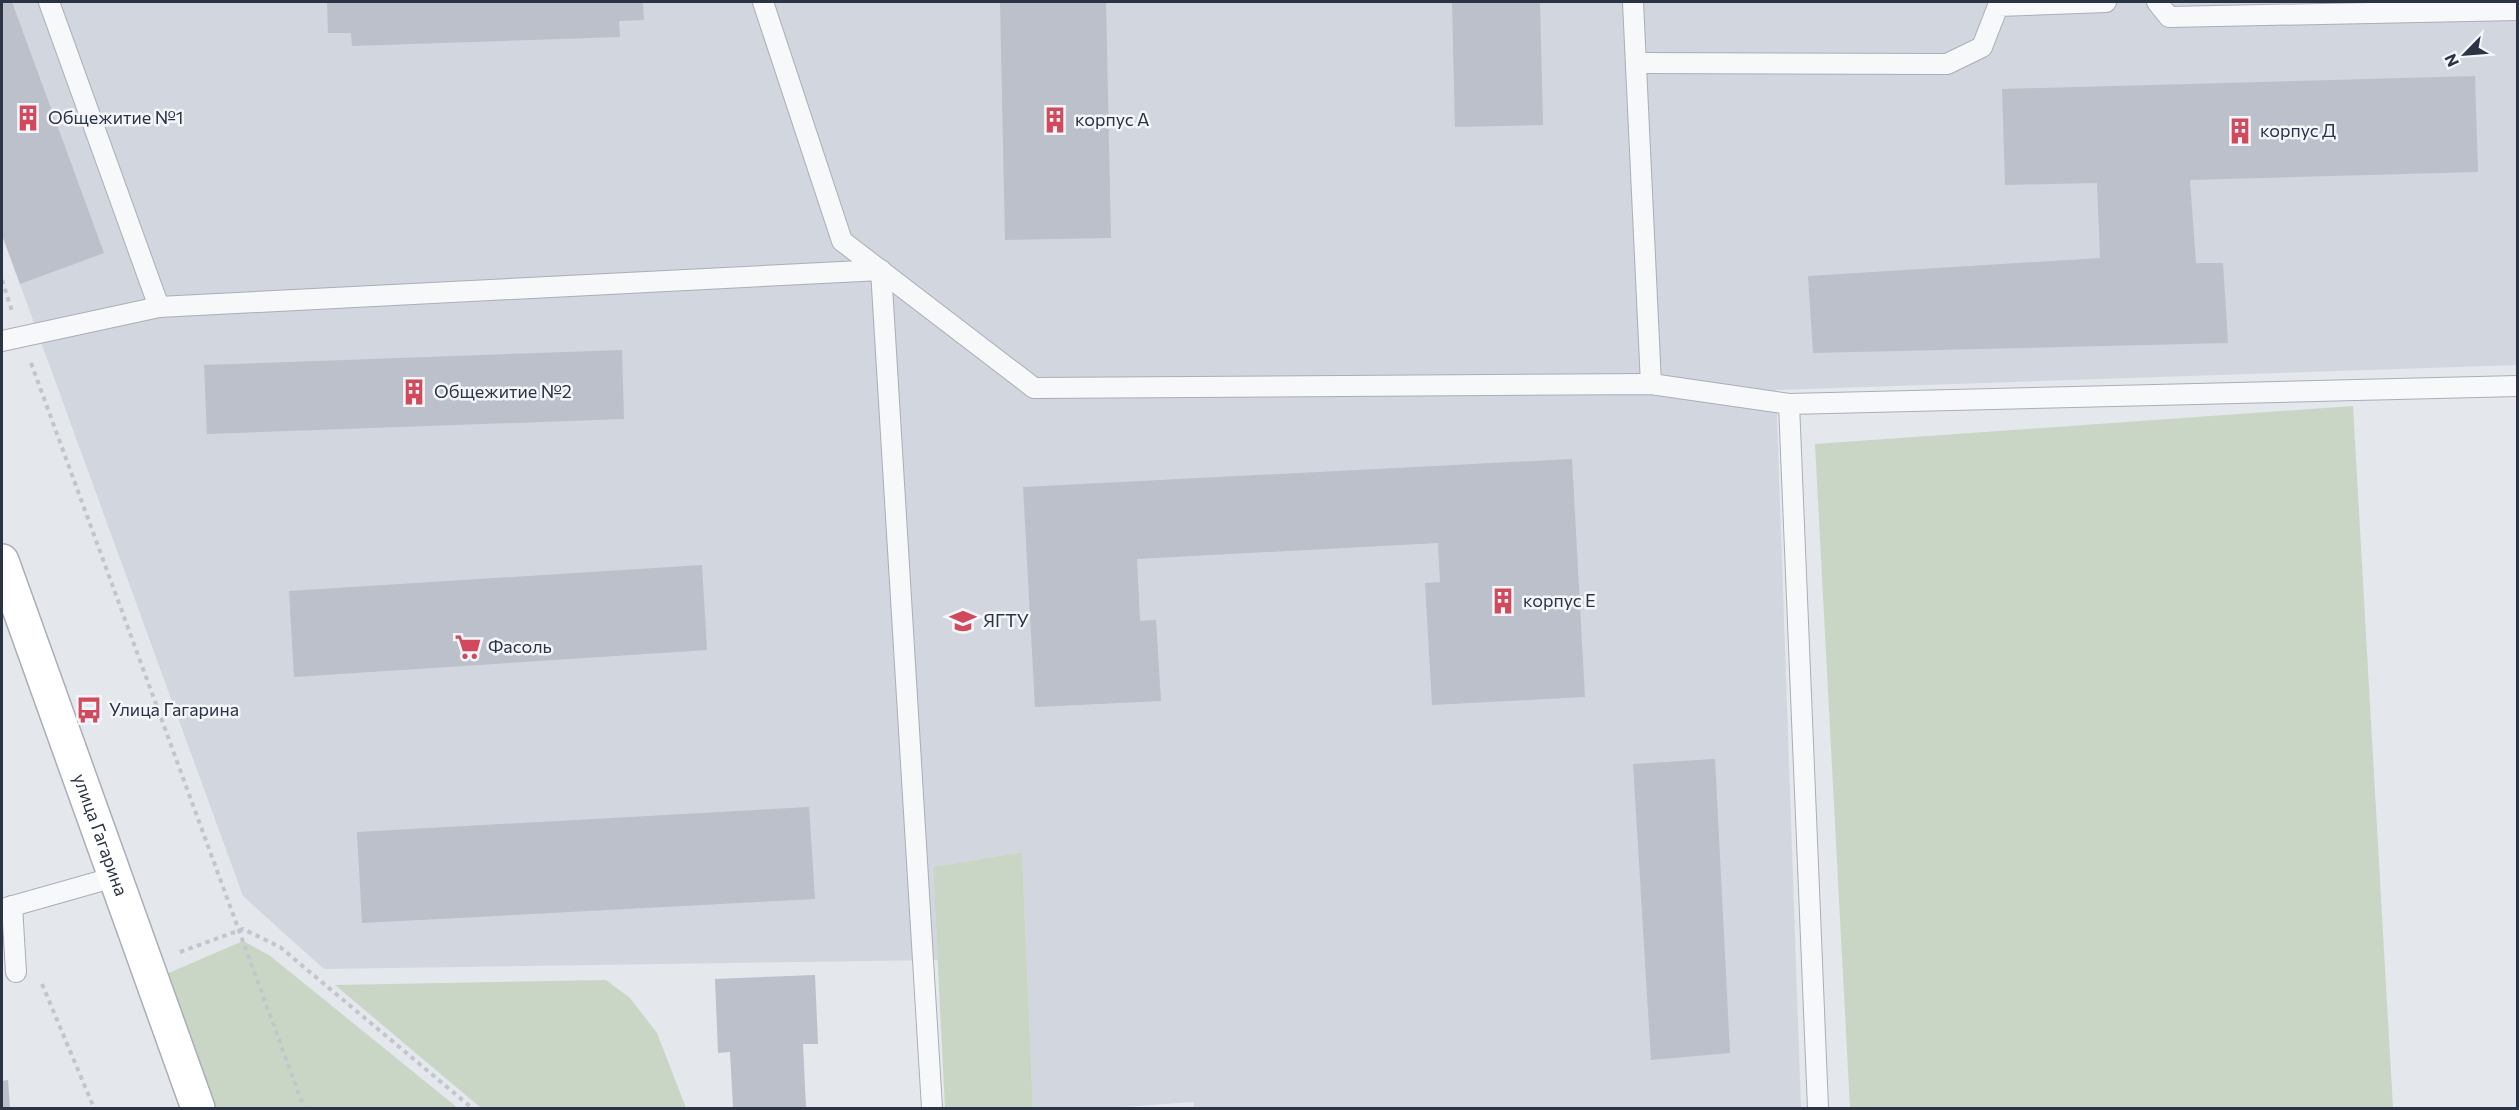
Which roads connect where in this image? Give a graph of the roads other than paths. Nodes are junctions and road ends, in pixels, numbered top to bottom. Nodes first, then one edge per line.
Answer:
1 (49, 2) edge
2 (763, 2) edge
3 (1633, 2) edge
4 (2106, 2) edge
5 (2157, 2) edge
6 (1998, 4) edge
7 (2517, 10) edge
8 (1637, 63) junction
9 (880, 270) junction
10 (159, 307) junction
11 (2, 341) edge
12 (1652, 384) junction
13 (2517, 386) edge
14 (1790, 404) junction
15 (2, 561) edge
16 (115, 878) junction
17 (7, 908) edge
18 (15, 972) dead end
19 (198, 1108) edge
20 (932, 1108) edge
21 (1818, 1108) edge

1 - 10 lane
2 - 9 lane
3 - 8 lane
4 - 6 lane
5 - 7 lane
6 - 8 lane
8 - 12 lane
9 - 10 lane
9 - 12 lane
9 - 20 lane
10 - 11 lane
12 - 14 lane
13 - 14 lane
14 - 21 lane
15 - 16 main road, улица Гагарина
16 - 17 lane
16 - 19 main road, улица Гагарина
17 - 18 lane

